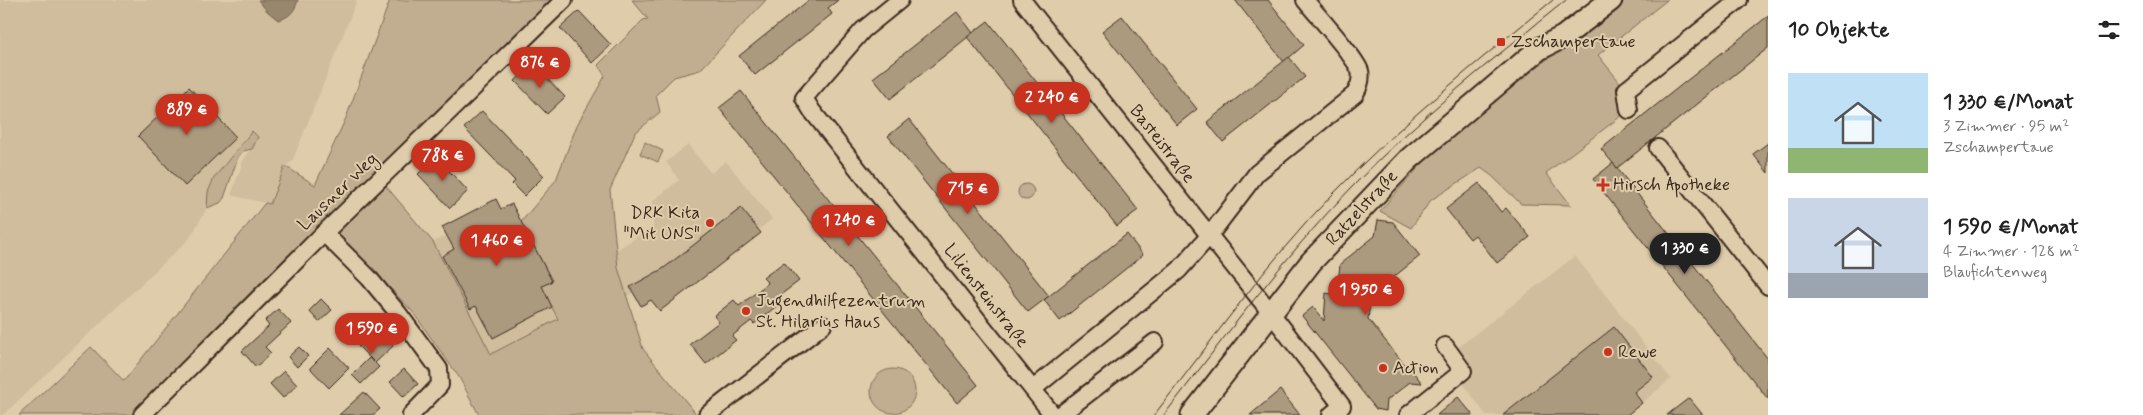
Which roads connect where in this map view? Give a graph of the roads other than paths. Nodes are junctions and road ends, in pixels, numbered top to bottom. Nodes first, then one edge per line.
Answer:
1 (564, 0) edge
2 (900, 0) edge
3 (1022, 0) edge
4 (1305, 0) edge
5 (1590, 0) edge
6 (1611, 0) edge
7 (1738, 0) edge
8 (1539, 49) junction
9 (1629, 110) dead end
10 (1658, 148) dead end
11 (324, 233) junction
12 (1209, 236) junction
13 (1768, 286) edge
14 (1271, 314) junction
15 (823, 325) dead end
16 (1155, 342) dead end
17 (1445, 346) dead end
18 (1033, 389) junction
19 (1341, 412) edge
20 (142, 415) edge
21 (411, 415) edge
22 (708, 415) edge
23 (1053, 415) edge
24 (1060, 415) edge
25 (1192, 415) edge
26 (1408, 415) edge

1 - 11 street, Lausner Weg
2 - 18 street, Liliensteinstraße
3 - 12 street, Basteistraße
4 - 12 street
5 - 8 main road, Ratzelstraße
6 - 8 main road, Ratzelstraße
7 - 9 street
8 - 14 main road, Ratzelstraße
10 - 13 street
11 - 20 street, Lausner Weg
11 - 21 street
12 - 14 street, Basteistraße
12 - 18 street
14 - 19 street, Basteistraße
14 - 25 main road, Ratzelstraße
15 - 22 street
16 - 24 street
17 - 26 street
18 - 23 street, Liliensteinstraße

